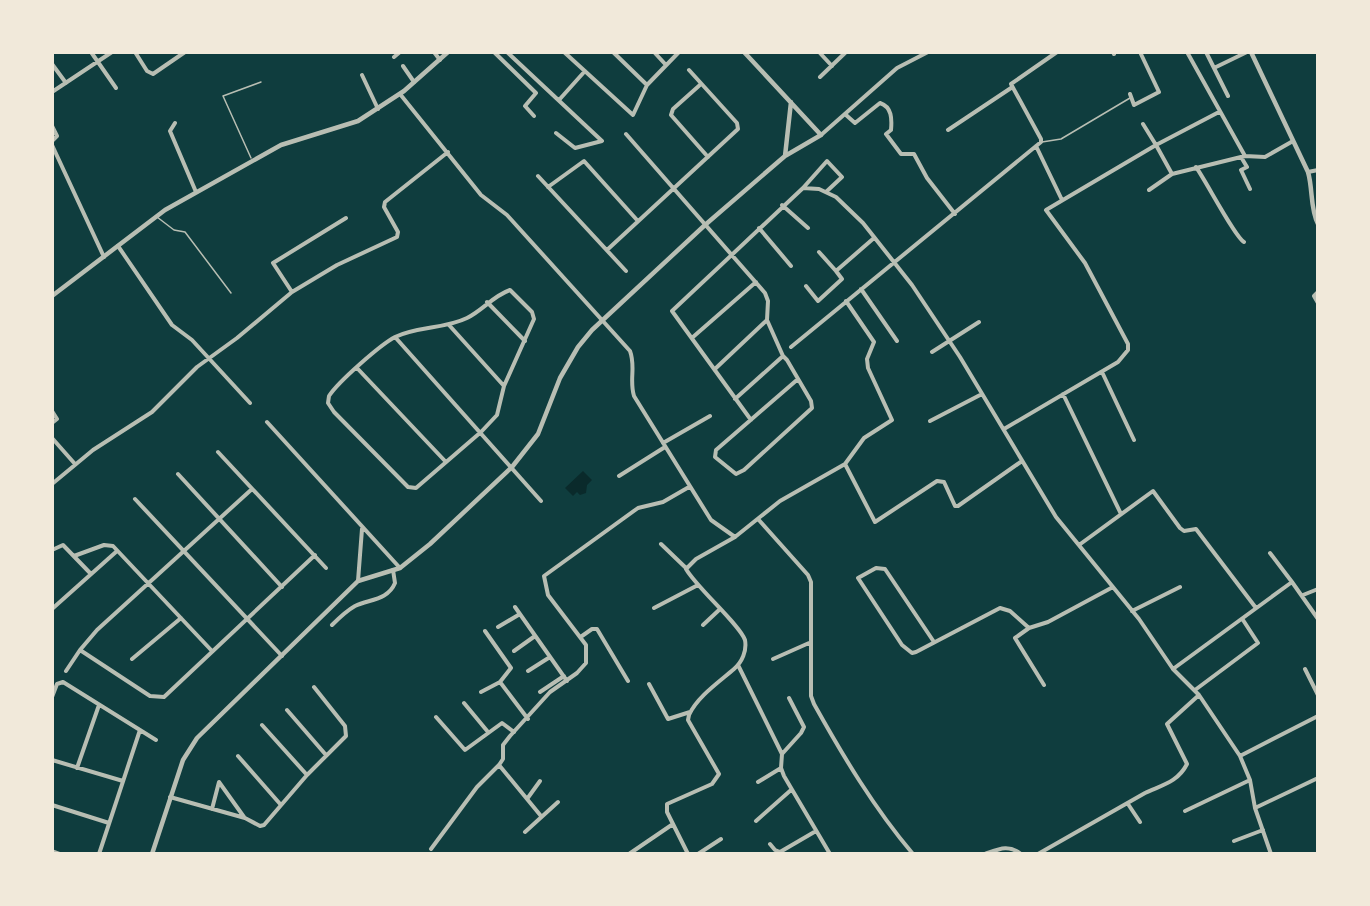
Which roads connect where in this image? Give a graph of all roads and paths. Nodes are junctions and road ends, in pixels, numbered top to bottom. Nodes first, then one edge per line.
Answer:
1 (91, 52) edge
2 (112, 52) edge
3 (135, 52) edge
4 (185, 52) edge
5 (400, 52) edge
6 (434, 52) edge
7 (448, 52) edge
8 (494, 52) edge
9 (507, 52) edge
10 (564, 52) edge
11 (613, 52) edge
12 (654, 52) edge
13 (679, 52) edge
14 (744, 52) edge
15 (819, 52) edge
16 (846, 52) edge
17 (928, 52) edge
18 (1057, 52) edge
19 (1140, 52) edge
20 (1187, 52) edge
21 (1206, 52) edge
22 (1251, 52) edge
23 (1245, 53) edge
24 (394, 57) dead end
25 (440, 60) junction
26 (97, 62) junction
27 (52, 64) edge
28 (666, 65) junction
29 (403, 66) dead end
30 (832, 66) junction
31 (1214, 68) junction
32 (689, 70) dead end
33 (585, 71) junction
34 (362, 75) dead end
35 (820, 77) dead end
36 (261, 82) dead end
37 (414, 82) junction
38 (66, 83) junction
39 (701, 84) junction
40 (647, 85) junction
41 (116, 88) dead end
42 (1011, 88) junction
43 (52, 92) edge
44 (400, 94) junction
45 (1130, 96) joint
46 (1228, 96) dead end
47 (559, 100) junction
48 (791, 102) junction
49 (379, 109) junction
50 (1219, 112) junction
51 (846, 115) junction
52 (534, 117) dead end
53 (175, 123) dead end
54 (1143, 124) dead end
55 (52, 126) edge
56 (948, 130) dead end
57 (556, 133) dead end
58 (626, 134) dead end
59 (821, 135) junction
60 (1293, 141) junction
61 (1041, 142) junction
62 (52, 143) edge
63 (1156, 145) junction
64 (1036, 146) junction
65 (448, 152) junction
66 (708, 156) junction
67 (785, 156) junction
68 (1243, 157) junction
69 (252, 159) junction
70 (1196, 167) junction
71 (1317, 170) edge
72 (1308, 172) junction
73 (1172, 174) junction
74 (537, 176) dead end
75 (548, 187) junction
76 (673, 188) junction
77 (802, 188) junction
78 (1250, 189) dead end
79 (1149, 190) dead end
80 (195, 192) junction
81 (826, 192) junction
82 (1062, 200) junction
83 (782, 205) junction
84 (955, 214) junction
85 (156, 216) junction
86 (346, 218) dead end
87 (637, 220) junction
88 (1317, 224) edge
89 (705, 225) junction
90 (759, 228) junction
91 (808, 228) dead end
92 (874, 238) junction
93 (1245, 242) dead end
94 (118, 246) junction
95 (607, 250) junction
96 (819, 252) dead end
97 (733, 253) junction
98 (105, 257) junction
99 (895, 261) junction
100 (791, 266) dead end
101 (626, 271) dead end
102 (836, 271) junction
103 (756, 282) junction
104 (806, 286) dead end
105 (861, 289) junction
106 (292, 292) junction
107 (1317, 292) edge
108 (231, 293) dead end
109 (52, 296) edge
110 (846, 301) junction
111 (487, 302) junction
112 (1317, 303) edge
113 (603, 319) junction
114 (767, 320) junction
115 (979, 322) dead end
116 (449, 325) junction
117 (394, 338) junction
118 (693, 338) junction
119 (949, 340) junction
120 (525, 341) junction
121 (897, 341) dead end
122 (791, 347) dead end
123 (932, 352) dead end
124 (783, 356) junction
125 (208, 358) junction
126 (357, 368) junction
127 (716, 368) junction
128 (1102, 372) junction
129 (798, 379) junction
130 (504, 386) junction
131 (982, 394) junction
132 (1063, 394) junction
133 (735, 399) junction
134 (250, 403) dead end
135 (52, 411) edge
136 (710, 416) dead end
137 (751, 420) junction
138 (930, 421) dead end
139 (267, 422) dead end
140 (52, 423) edge
141 (1004, 429) junction
142 (481, 432) junction
143 (52, 438) edge
144 (1134, 440) dead end
145 (664, 445) junction
146 (218, 452) dead end
147 (445, 461) junction
148 (1022, 461) junction
149 (845, 464) junction
150 (75, 465) junction
151 (512, 467) junction
152 (178, 474) dead end
153 (619, 476) dead end
154 (52, 484) edge
155 (689, 487) junction
156 (252, 489) junction
157 (135, 499) dead end
158 (541, 501) dead end
159 (1121, 514) junction
160 (219, 518) junction
161 (758, 519) junction
162 (362, 529) junction
163 (735, 537) junction
164 (661, 544) dead end
165 (1079, 545) junction
166 (52, 550) edge
167 (117, 551) junction
168 (183, 551) junction
169 (1270, 553) dead end
170 (315, 555) junction
171 (74, 556) junction
172 (326, 568) dead end
173 (400, 568) junction
174 (686, 569) junction
175 (393, 570) junction
176 (90, 574) junction
177 (358, 581) junction
178 (1292, 582) junction
179 (149, 584) junction
180 (698, 585) junction
181 (282, 586) junction
182 (1113, 587) junction
183 (1180, 587) dead end
184 (1317, 589) edge
185 (1303, 595) junction
186 (515, 607) dead end
187 (654, 608) dead end
188 (1256, 608) junction
189 (52, 609) edge
190 (719, 610) junction
191 (1132, 611) junction
192 (520, 614) junction
193 (181, 618) junction
194 (246, 618) junction
195 (1317, 619) edge
196 (1243, 620) junction
197 (332, 625) dead end
198 (702, 625) dead end
199 (498, 627) dead end
200 (1029, 628) junction
201 (485, 631) dead end
202 (535, 636) junction
203 (582, 636) junction
204 (934, 642) junction
205 (809, 643) junction
206 (80, 650) junction
207 (212, 651) junction
208 (513, 651) dead end
209 (282, 656) junction
210 (550, 657) junction
211 (132, 659) dead end
212 (773, 659) dead end
213 (738, 665) junction
214 (1173, 669) junction
215 (1305, 669) dead end
216 (66, 671) dead end
217 (528, 672) dead end
218 (564, 676) junction
219 (567, 681) junction
220 (628, 681) dead end
221 (500, 682) junction
222 (648, 684) dead end
223 (1044, 685) dead end
224 (314, 687) dead end
225 (1195, 690) junction
226 (481, 692) dead end
227 (540, 692) dead end
228 (1199, 694) junction
229 (1317, 695) edge
230 (52, 697) edge
231 (789, 698) dead end
232 (464, 703) dead end
233 (99, 705) junction
234 (287, 710) dead end
235 (690, 712) junction
236 (1317, 716) edge
237 (436, 717) dead end
238 (528, 719) junction
239 (262, 725) dead end
240 (140, 730) junction
241 (488, 732) junction
242 (514, 732) junction
243 (156, 740) dead end
244 (782, 754) junction
245 (326, 755) junction
246 (238, 756) dead end
247 (1240, 756) junction
248 (52, 760) edge
249 (500, 765) junction
250 (77, 768) junction
251 (781, 768) junction
252 (307, 775) junction
253 (1317, 778) edge
254 (1250, 780) junction
255 (123, 781) junction
256 (540, 781) dead end
257 (758, 782) dead end
258 (791, 790) junction
259 (171, 795) junction
260 (527, 799) junction
261 (558, 802) dead end
262 (1128, 804) junction
263 (52, 805) edge
264 (281, 805) junction
265 (1255, 808) junction
266 (212, 809) junction
267 (1185, 811) dead end
268 (541, 816) junction
269 (245, 818) junction
270 (756, 821) dead end
271 (1140, 822) dead end
272 (109, 823) junction
273 (673, 824) junction
274 (1263, 830) junction
275 (816, 831) junction
276 (525, 832) dead end
277 (721, 839) dead end
278 (1234, 841) dead end
279 (770, 844) dead end
280 (52, 851) edge
281 (433, 851) edge
282 (60, 854) edge
283 (99, 854) edge
284 (152, 854) edge
285 (629, 854) edge
286 (688, 854) edge
287 (698, 854) edge
288 (830, 854) edge
289 (913, 854) edge
290 (985, 854) edge
291 (1021, 854) edge
292 (1038, 854) edge
293 (1271, 854) edge

1 - 26 street
2 - 26 street
3 - 4 street
5 - 24 street
6 - 25 street
7 - 25 street
8 - 52 street
9 - 47 street
10 - 33 street
11 - 40 street
12 - 28 street
13 - 28 street
14 - 48 street
15 - 30 street
16 - 30 street
17 - 51 street
18 - 42 street
19 - 45 street
20 - 50 street
21 - 31 street
22 - 60 street
23 - 31 street
25 - 37 street
26 - 38 street
26 - 41 street
27 - 38 street
28 - 40 street
29 - 37 street
30 - 35 street
31 - 46 street
32 - 39 street
33 - 40 street
33 - 47 street
34 - 49 street
36 - 69 lane
37 - 44 street
38 - 43 street
39 - 66 street
39 - 66 street
42 - 56 street
42 - 61 street
44 - 49 street
44 - 65 street
45 - 61 lane
47 - 57 street
48 - 59 street
48 - 67 street
49 - 69 street
50 - 63 street
50 - 68 street
51 - 59 street
51 - 84 street
53 - 80 street
54 - 63 street
55 - 62 street
58 - 76 street
59 - 67 street
60 - 68 street
60 - 72 street
61 - 64 street
62 - 98 street
63 - 73 street
63 - 82 street
64 - 82 street
64 - 84 street
65 - 106 street
65 - 113 street
66 - 76 street
67 - 89 street
68 - 70 street
68 - 78 street
69 - 80 street
70 - 73 street
70 - 93 street
71 - 72 street
72 - 88 street
73 - 79 street
74 - 75 street
75 - 87 street
75 - 95 street
76 - 87 street
76 - 89 street
77 - 81 street
77 - 81 street
77 - 83 street
80 - 85 street
81 - 92 street
82 - 128 street
83 - 90 street
83 - 91 street
84 - 99 street
85 - 94 street
85 - 108 lane
86 - 106 street
87 - 95 street
89 - 97 street
89 - 113 street
90 - 97 street
90 - 100 street
92 - 99 street
92 - 102 street
94 - 98 street
94 - 125 street
95 - 101 street
96 - 102 street
97 - 103 street
97 - 118 street
98 - 109 street
99 - 105 street
99 - 119 street
102 - 104 street
103 - 114 street
103 - 118 street
105 - 110 street
105 - 121 street
106 - 125 street
107 - 112 street
110 - 122 street
110 - 149 street
111 - 116 street
111 - 120 street
111 - 120 street
113 - 145 street
113 - 151 street
114 - 124 street
114 - 127 street
115 - 119 street
116 - 117 street
116 - 130 street
117 - 126 street
117 - 142 street
118 - 127 street
119 - 123 street
119 - 131 street
120 - 130 street
124 - 129 street
124 - 133 street
125 - 134 street
125 - 150 street
126 - 147 street
126 - 147 street
127 - 133 street
128 - 132 street
128 - 144 street
129 - 137 street
129 - 137 street
130 - 142 street
131 - 138 street
131 - 141 street
132 - 141 street
132 - 159 street
133 - 137 street
135 - 140 street
136 - 145 street
139 - 162 street
141 - 148 street
142 - 147 street
142 - 151 street
143 - 150 street
145 - 153 street
145 - 155 street
146 - 156 street
148 - 149 street
148 - 165 street
149 - 161 street
150 - 154 street
151 - 158 street
151 - 173 street
152 - 160 street
155 - 163 street
155 - 203 street
156 - 160 street
156 - 170 street
157 - 168 street
159 - 165 street
159 - 188 street
160 - 168 street
160 - 181 street
161 - 163 street
161 - 205 street
162 - 173 street
162 - 177 street
163 - 174 street
164 - 174 street
165 - 182 street
166 - 171 street
167 - 171 street
167 - 176 street
167 - 179 street
168 - 179 street
168 - 194 street
169 - 178 street
170 - 172 street
170 - 181 street
171 - 176 street
173 - 175 street
174 - 180 street
175 - 177 street
175 - 197 street
176 - 189 street
177 - 209 street
178 - 185 street
178 - 188 street
179 - 193 street
179 - 206 street
180 - 187 street
180 - 190 street
181 - 194 street
182 - 191 street
182 - 200 street
183 - 191 street
184 - 185 street
185 - 195 street
186 - 192 street
188 - 196 street
190 - 198 street
190 - 213 street
191 - 214 street
192 - 199 street
192 - 202 street
193 - 207 street
193 - 211 street
194 - 207 street
194 - 209 street
196 - 214 street
196 - 225 street
200 - 204 street
200 - 223 street
201 - 221 street
202 - 208 street
202 - 210 street
203 - 219 street
203 - 220 street
204 - 204 street
205 - 212 street
205 - 289 street
206 - 207 street
206 - 216 street
209 - 259 street
210 - 217 street
210 - 218 street
213 - 235 street
213 - 244 street
214 - 225 street
215 - 229 street
218 - 219 street
218 - 227 street
219 - 238 street
221 - 226 street
221 - 238 street
222 - 235 street
224 - 245 street
225 - 228 street
228 - 247 street
228 - 262 street
230 - 233 street
231 - 244 street
232 - 241 street
233 - 240 street
233 - 250 street
234 - 245 street
235 - 273 street
236 - 247 street
237 - 241 street
238 - 242 street
239 - 252 street
240 - 243 street
240 - 255 street
241 - 242 street
242 - 249 street
244 - 251 street
245 - 252 street
246 - 264 street
247 - 254 street
248 - 250 street
249 - 260 street
249 - 281 street
250 - 255 street
251 - 257 street
251 - 258 street
252 - 264 street
253 - 265 street
254 - 265 street
254 - 267 street
255 - 272 street
256 - 260 street
258 - 270 street
258 - 275 street
259 - 266 street
259 - 284 street
260 - 268 street
261 - 268 street
262 - 271 street
262 - 292 street
263 - 272 street
264 - 269 street
265 - 274 street
266 - 269 street
266 - 269 street
268 - 276 street
272 - 283 street
273 - 285 street
273 - 286 street
274 - 278 street
274 - 293 street
275 - 279 street
275 - 288 street
277 - 287 street
280 - 282 street
290 - 291 street

